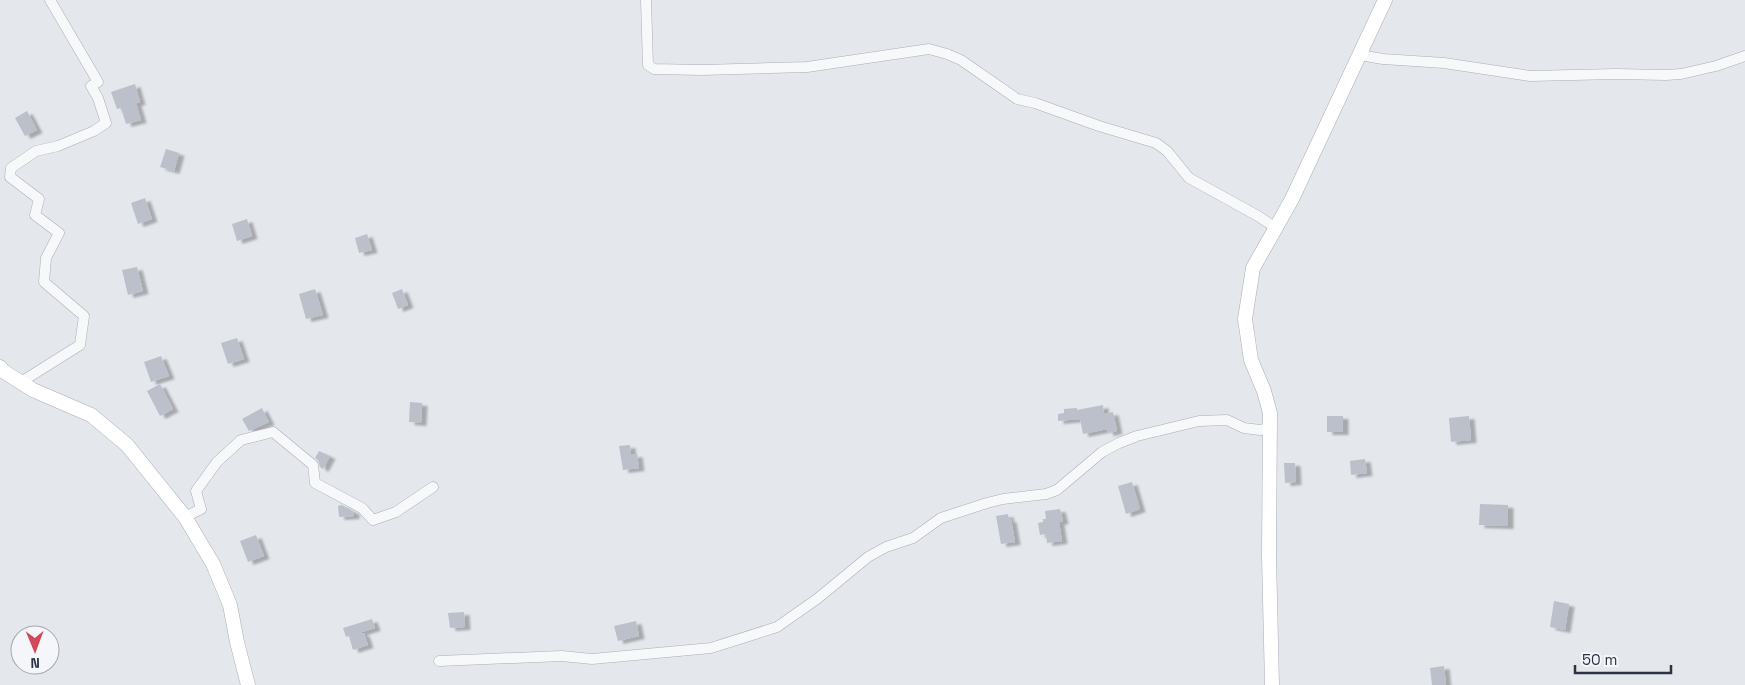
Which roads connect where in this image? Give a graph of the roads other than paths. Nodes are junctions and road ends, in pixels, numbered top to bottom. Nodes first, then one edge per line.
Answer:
1 (50, 0) edge
2 (646, 0) edge
3 (1385, 0) edge
4 (1360, 55) junction
5 (1745, 56) edge
6 (1276, 228) junction
7 (0, 366) edge
8 (21, 382) junction
9 (1270, 428) junction
10 (433, 487) dead end
11 (185, 516) junction
12 (439, 661) dead end
13 (248, 685) edge
14 (1272, 685) edge

1 - 8 street
2 - 6 street
3 - 4 main road
4 - 5 street
4 - 6 main road
6 - 9 main road
7 - 8 main road
8 - 11 main road
9 - 12 street
9 - 14 main road
10 - 11 street
11 - 13 main road

